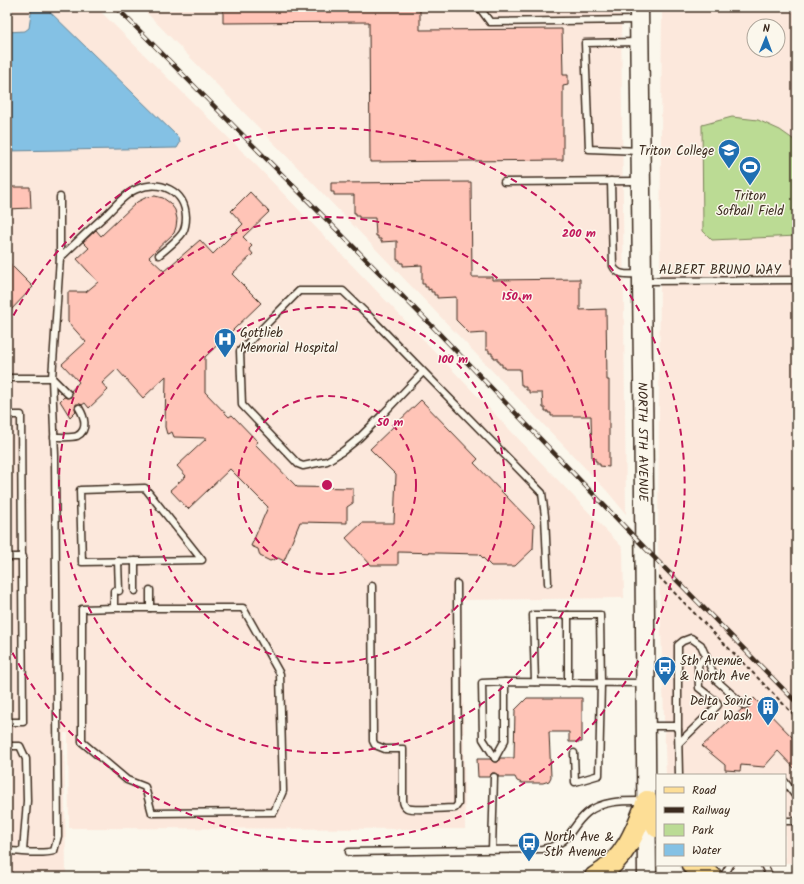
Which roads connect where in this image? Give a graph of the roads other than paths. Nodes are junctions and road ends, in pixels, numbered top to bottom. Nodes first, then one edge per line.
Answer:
1 (479, 7) edge
2 (639, 14) edge
3 (639, 42) junction
4 (641, 150) junction
5 (610, 181) junction
6 (641, 181) junction
7 (504, 182) dead end
8 (60, 197) dead end
9 (159, 255) dead end
10 (60, 258) junction
11 (642, 277) junction
12 (797, 280) edge
13 (423, 372) junction
14 (7, 378) edge
15 (52, 378) junction
16 (68, 394) dead end
17 (80, 408) dead end
18 (7, 415) edge
19 (54, 437) junction
20 (7, 556) edge
21 (23, 557) junction
22 (118, 561) junction
23 (135, 561) junction
24 (548, 582) dead end
25 (457, 584) dead end
26 (372, 586) dead end
27 (150, 590) dead end
28 (135, 591) dead end
29 (114, 608) junction
30 (150, 608) junction
31 (568, 615) junction
32 (706, 655) junction
33 (505, 682) junction
34 (535, 682) junction
35 (568, 683) junction
36 (601, 683) junction
37 (646, 683) junction
38 (745, 706) dead end
39 (7, 722) edge
40 (646, 726) junction
41 (678, 730) junction
42 (679, 743) junction
43 (7, 746) edge
44 (574, 753) dead end
45 (679, 774) edge
46 (494, 777) dead end
47 (786, 783) edge
48 (797, 798) edge
49 (647, 801) junction
50 (786, 820) edge
51 (797, 821) edge
52 (656, 824) edge
53 (492, 850) junction
54 (7, 851) edge
55 (22, 851) junction
56 (349, 852) dead end
57 (694, 866) edge
58 (729, 866) edge
59 (764, 866) edge
60 (595, 877) edge
61 (647, 877) edge
62 (712, 877) edge
63 (723, 877) edge
64 (770, 877) edge

1 - 2 lane
2 - 3 street, NORTH 5TH AVENUE
3 - 4 street, NORTH 5TH AVENUE
3 - 4 lane
4 - 6 street, NORTH 5TH AVENUE
5 - 6 lane
5 - 7 lane
5 - 11 lane, ALBERT BRUNO WAY
6 - 11 street, NORTH 5TH AVENUE
8 - 10 lane
9 - 10 lane
10 - 15 lane
11 - 12 lane, ALBERT BRUNO WAY
11 - 37 street, NORTH 5TH AVENUE
13 - 13 lane
13 - 24 lane
14 - 15 lane
15 - 16 lane
15 - 19 lane
17 - 19 lane
18 - 21 lane
19 - 55 lane
20 - 21 lane
21 - 39 lane
22 - 23 lane
22 - 23 lane
22 - 29 lane
23 - 28 lane
25 - 26 lane
27 - 30 lane
29 - 30 lane
29 - 30 lane
31 - 34 lane
31 - 35 lane
31 - 36 lane
32 - 38 lane
32 - 41 lane
32 - 42 lane
33 - 33 lane
33 - 34 lane
34 - 35 lane
35 - 36 lane
36 - 37 lane
36 - 44 lane
37 - 40 street, NORTH 5TH AVENUE
40 - 41 lane
40 - 49 street, NORTH 5TH AVENUE
41 - 42 lane
42 - 45 lane
43 - 55 lane
46 - 53 lane
47 - 48 lane
49 - 52 main road
49 - 53 lane
49 - 60 main road
49 - 61 street, NORTH 5TH AVENUE
50 - 51 lane
53 - 56 lane
54 - 55 lane
57 - 62 main road
58 - 63 lane
59 - 64 lane

